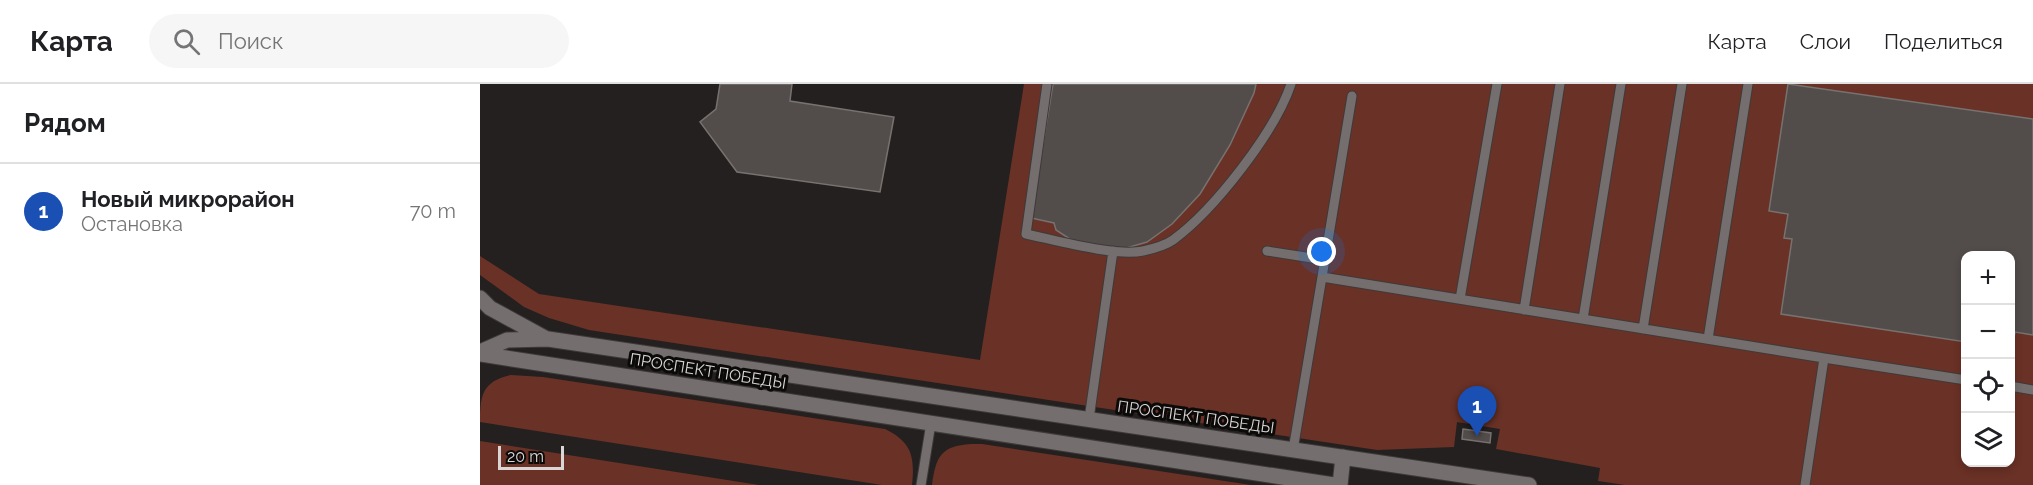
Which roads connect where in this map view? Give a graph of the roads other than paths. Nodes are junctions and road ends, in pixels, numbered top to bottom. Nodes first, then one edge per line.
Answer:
1 (1047, 84) edge
2 (1291, 84) edge
3 (1497, 84) edge
4 (1560, 84) edge
5 (1621, 84) edge
6 (1682, 84) edge
7 (1748, 84) edge
8 (1352, 96) dead end
9 (1113, 251) junction
10 (1267, 251) dead end
11 (1325, 260) junction
12 (1322, 277) junction
13 (480, 298) edge
14 (1460, 299) junction
15 (1524, 310) junction
16 (1583, 319) junction
17 (1643, 329) junction
18 (548, 339) junction
19 (1708, 339) junction
20 (480, 353) edge
21 (1824, 358) junction
22 (1961, 379) edge
23 (2015, 387) edge
24 (2033, 390) edge
25 (936, 397) junction
26 (1089, 420) junction
27 (931, 423) junction
28 (1293, 450) junction
29 (1343, 458) junction
30 (921, 485) edge
31 (1334, 485) edge
32 (1340, 485) edge
33 (1529, 485) edge
34 (1804, 485) edge

1 - 9 lane
2 - 9 lane
3 - 14 lane
4 - 15 lane
5 - 16 lane
6 - 17 lane
7 - 19 lane
8 - 11 lane
9 - 26 lane
10 - 11 lane
11 - 12 lane
12 - 14 lane
12 - 28 lane
13 - 18 main road, ПРОСПЕКТ ПОБЕДЫ
14 - 15 lane
15 - 16 lane
16 - 17 lane
17 - 19 lane
18 - 20 main road, ПРОСПЕКТ ПОБЕДЫ
18 - 25 main road, ПРОСПЕКТ ПОБЕДЫ
19 - 21 lane
20 - 27 main road, ПРОСПЕКТ ПОБЕДЫ
21 - 22 lane
21 - 34 lane
23 - 24 lane
25 - 26 main road, ПРОСПЕКТ ПОБЕДЫ
25 - 27 main road
26 - 28 main road, ПРОСПЕКТ ПОБЕДЫ
27 - 30 lane
27 - 31 main road, ПРОСПЕКТ ПОБЕДЫ
28 - 29 main road, ПРОСПЕКТ ПОБЕДЫ
29 - 32 main road
29 - 33 main road, ПРОСПЕКТ ПОБЕДЫ

